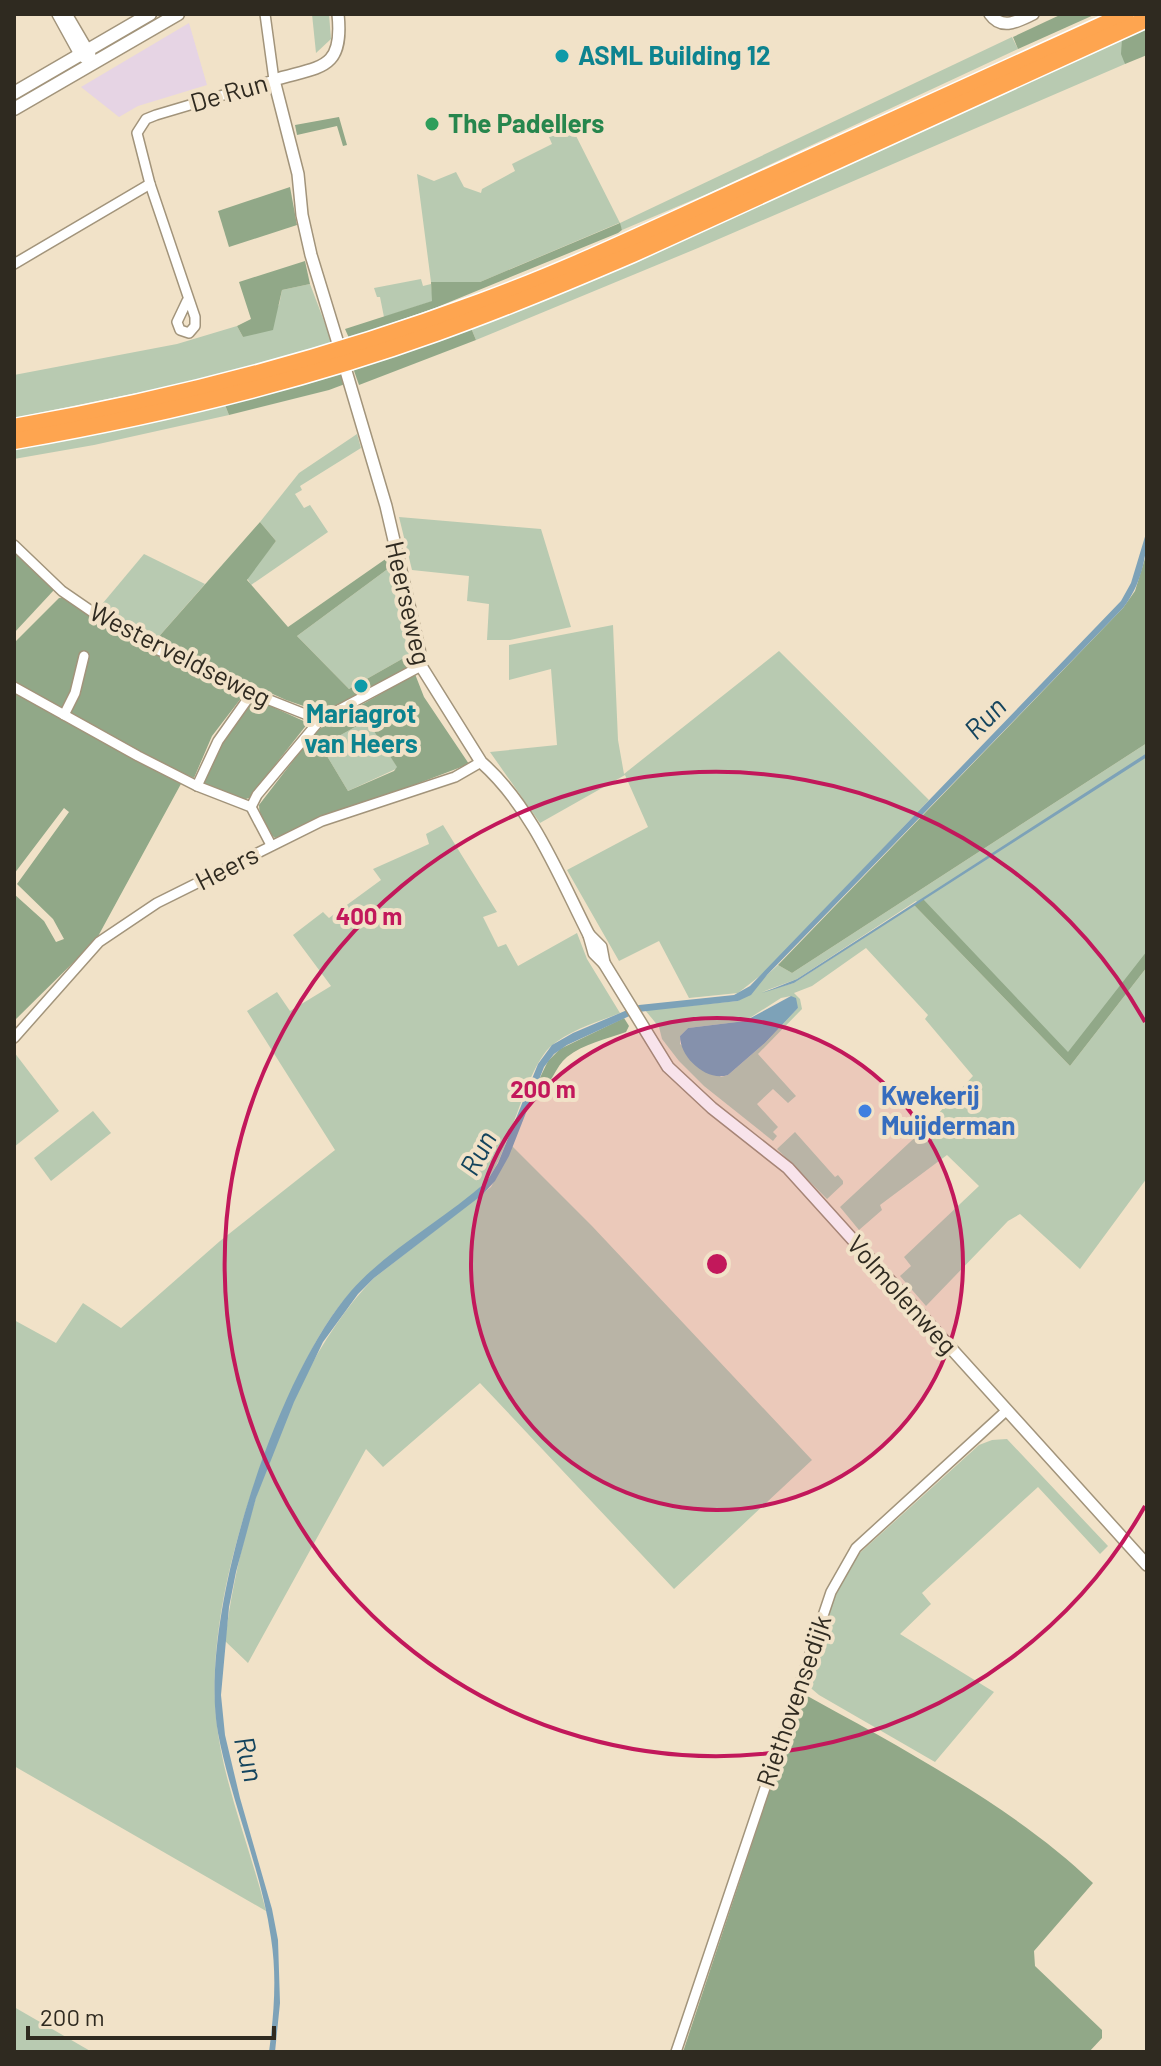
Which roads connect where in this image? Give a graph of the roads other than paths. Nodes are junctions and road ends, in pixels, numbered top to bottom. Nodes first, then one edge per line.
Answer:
1 (58, 14) edge
2 (66, 14) edge
3 (150, 14) edge
4 (178, 14) edge
5 (265, 14) edge
6 (338, 14) edge
7 (990, 14) edge
8 (1033, 14) edge
9 (1126, 14) edge
10 (1147, 19) edge
11 (84, 51) junction
12 (92, 63) junction
13 (274, 80) junction
14 (14, 93) edge
15 (14, 109) edge
16 (150, 184) junction
17 (14, 264) edge
18 (187, 301) dead end
19 (337, 340) dead end
20 (346, 371) dead end
21 (14, 427) edge
22 (14, 441) edge
23 (14, 545) edge
24 (84, 656) dead end
25 (421, 666) junction
26 (14, 687) edge
27 (252, 693) junction
28 (64, 715) junction
29 (320, 720) junction
30 (481, 762) junction
31 (197, 786) junction
32 (251, 807) junction
33 (271, 845) junction
34 (648, 1036) joint
35 (14, 1038) edge
36 (1007, 1410) junction
37 (1147, 1565) edge
38 (676, 2052) edge

1 - 11 street
2 - 11 street
3 - 11 main road
4 - 12 main road
5 - 13 street
6 - 13 street, De Run
7 - 8 street
9 - 21 highway
10 - 22 highway
11 - 12 street
11 - 14 main road
12 - 15 main road
13 - 16 street, De Run
13 - 19 street
16 - 17 street
16 - 18 street, De Run
20 - 25 street, Heerseweg
23 - 27 street, Westerveldseweg
24 - 28 street
25 - 29 street
25 - 30 street, Heerseweg
26 - 28 street
27 - 29 street, Westerveldseweg
27 - 31 street
28 - 31 street
29 - 32 street
30 - 33 street, Heers
30 - 34 street, Heerseweg
31 - 32 street
32 - 33 street
33 - 35 street, Heers
34 - 36 street, Volmolenweg
36 - 37 street, Volmolenweg
36 - 38 street, Riethovensedijk

